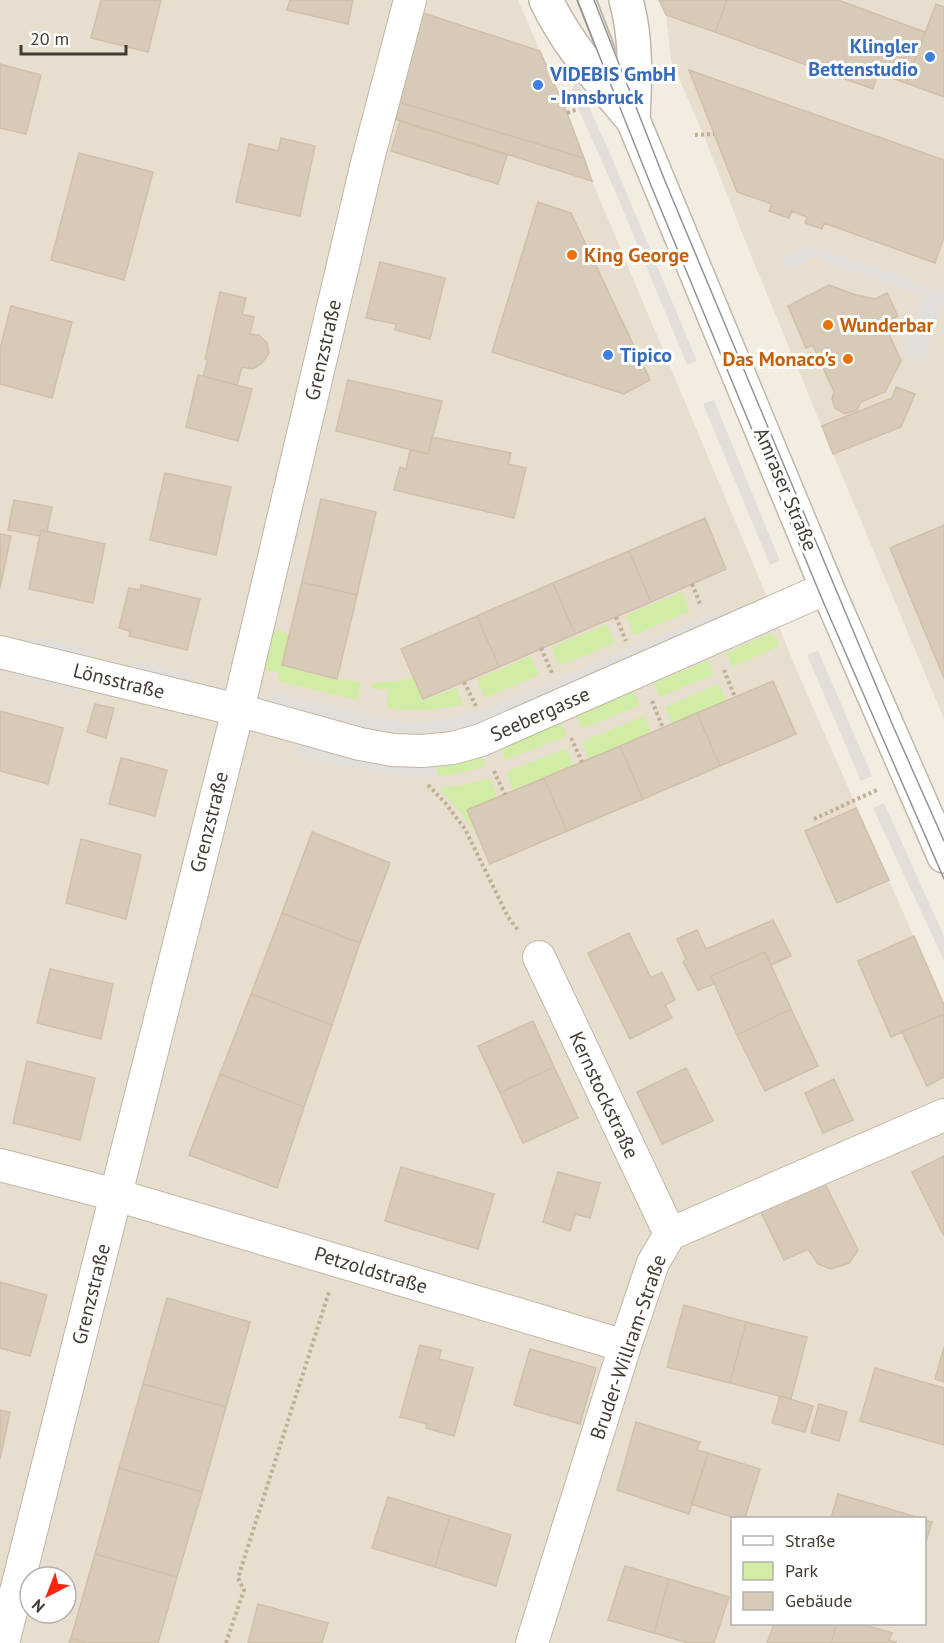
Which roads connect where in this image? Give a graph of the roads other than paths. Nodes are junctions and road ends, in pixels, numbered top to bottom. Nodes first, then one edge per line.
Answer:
1 (410, 0) edge
2 (546, 0) edge
3 (587, 0) edge
4 (626, 0) edge
5 (633, 120) junction
6 (827, 588) junction
7 (0, 652) edge
8 (238, 711) junction
9 (944, 856) edge
10 (539, 957) road end
11 (944, 1115) edge
12 (0, 1165) edge
13 (116, 1195) junction
14 (670, 1234) junction
15 (625, 1346) junction
16 (3, 1643) edge
17 (532, 1643) edge

1 - 8 street, Grenzstraße
2 - 5 street, Amraser Straße
3 - 5 lane
4 - 5 street, Amraser Straße
5 - 6 street, Amraser Straße
6 - 8 street, Seebergasse
6 - 9 street, Amraser Straße
7 - 8 street, Lönsstraße
8 - 13 street, Grenzstraße
10 - 14 street, Kernstockstraße
11 - 14 street, Bruder-Willram-Straße
12 - 13 street, Petzoldstraße
13 - 15 street, Petzoldstraße
13 - 16 street, Grenzstraße
14 - 15 street, Bruder-Willram-Straße
15 - 17 street, Bruder-Willram-Straße

